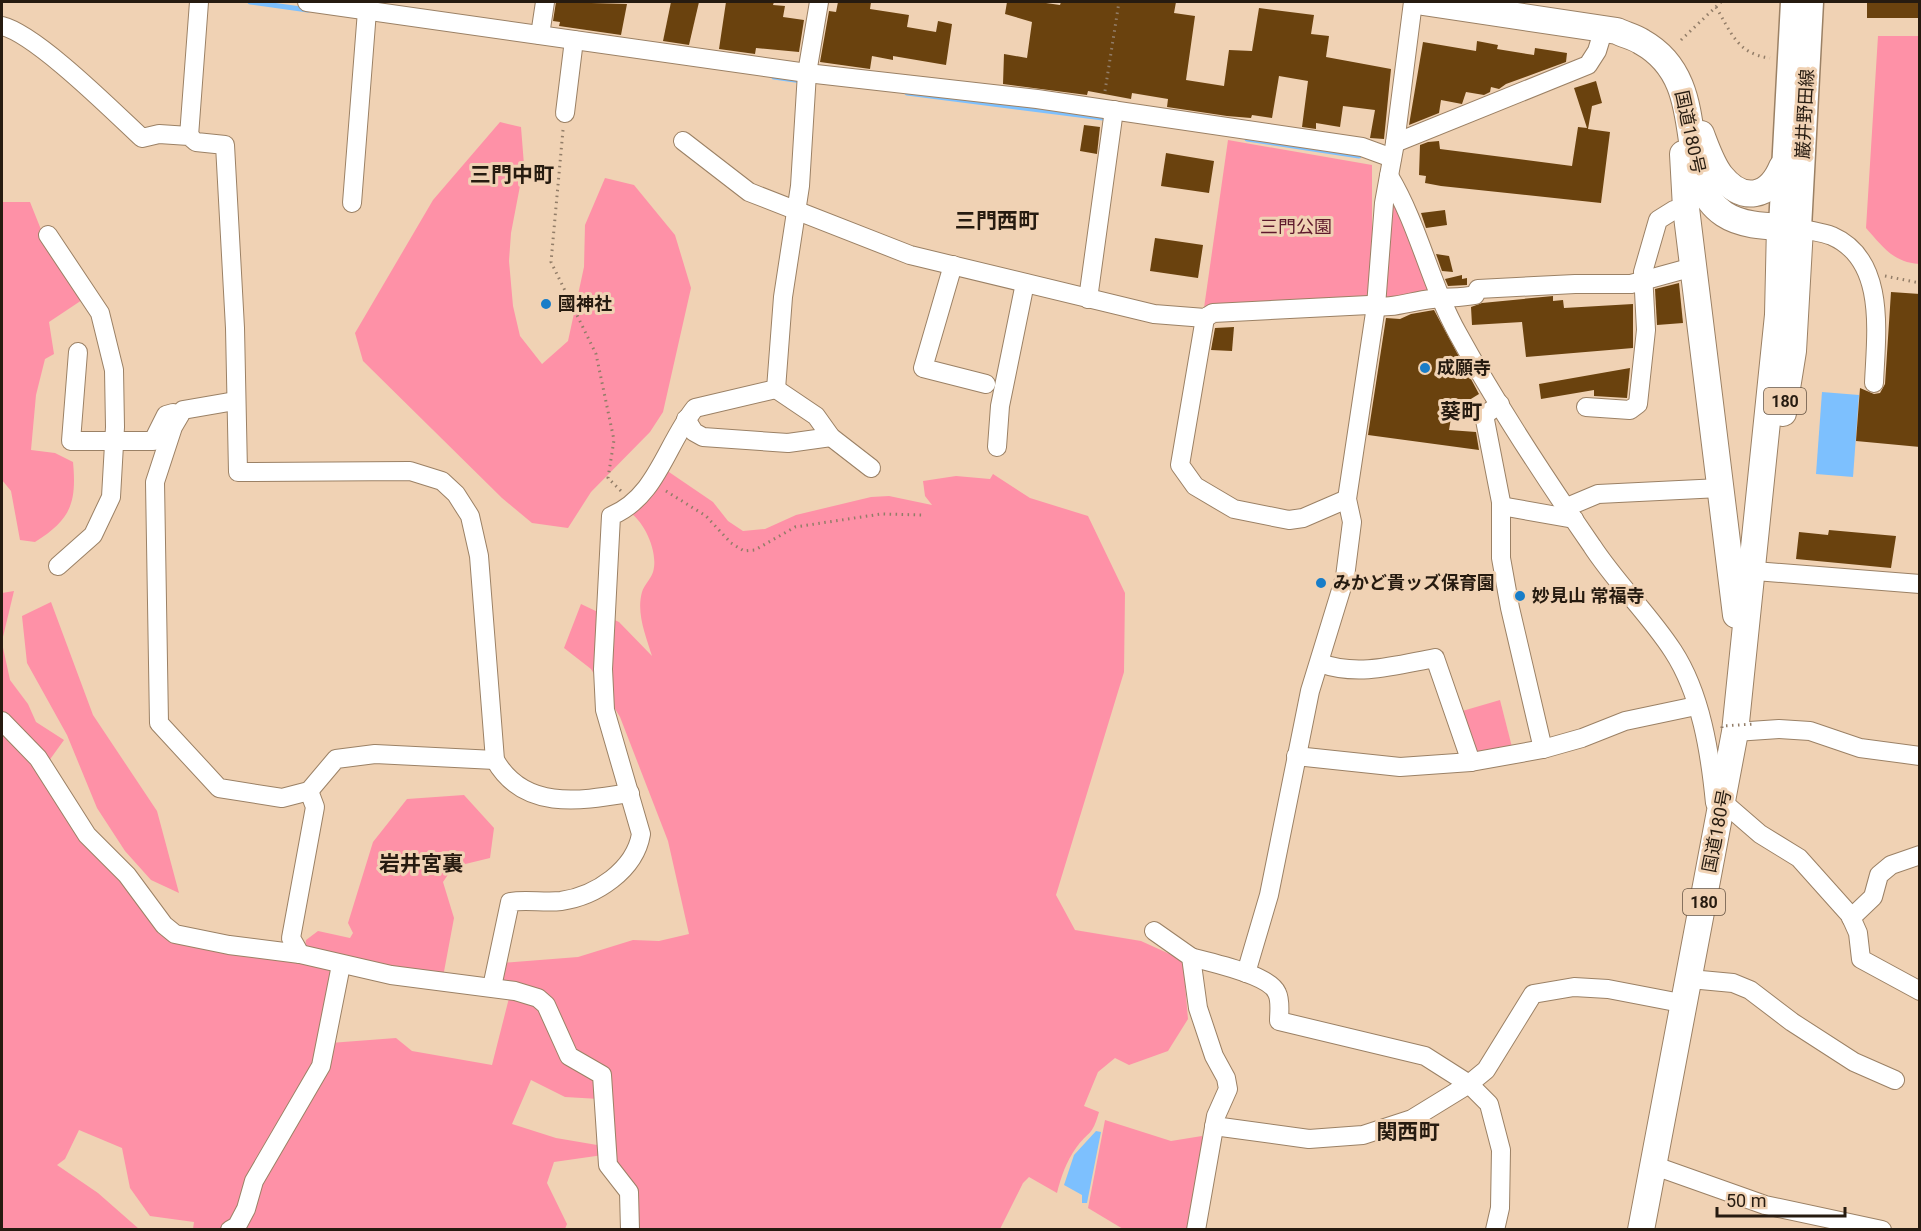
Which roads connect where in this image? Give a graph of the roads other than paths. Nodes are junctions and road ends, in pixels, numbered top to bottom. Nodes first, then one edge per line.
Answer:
1 (199, 2) edge
2 (307, 2) edge
3 (545, 2) edge
4 (819, 2) edge
5 (1413, 2) edge
6 (1423, 2) edge
7 (1792, 2) edge
8 (1812, 2) edge
9 (366, 17) junction
10 (2, 26) edge
11 (1604, 28) junction
12 (540, 34) junction
13 (573, 45) junction
14 (807, 73) junction
15 (1687, 103) junction
16 (1109, 109) junction
17 (565, 113) road end
18 (189, 136) junction
19 (683, 141) dead end
20 (1392, 159) junction
21 (1782, 167) junction
22 (352, 203) dead end
23 (797, 208) junction
24 (1686, 208) junction
25 (1790, 227) junction
26 (48, 236) dead end
27 (953, 265) junction
28 (1693, 267) junction
29 (1642, 282) junction
30 (1025, 283) junction
31 (1088, 298) junction
32 (1441, 299) junction
33 (1376, 306) junction
34 (1205, 318) junction
35 (78, 352) dead end
36 (1874, 383) dead end
37 (986, 384) dead end
38 (776, 389) junction
39 (235, 401) junction
40 (1500, 404) junction
41 (1586, 407) dead end
42 (183, 410) junction
43 (686, 419) junction
44 (831, 437) junction
45 (114, 441) junction
46 (997, 447) dead end
47 (871, 468) dead end
48 (1720, 488) junction
49 (1347, 499) junction
50 (1501, 506) junction
51 (1570, 513) junction
52 (58, 566) dead end
53 (1742, 570) junction
54 (1920, 584) edge
55 (1320, 663) junction
56 (1696, 706) junction
57 (2, 721) edge
58 (1737, 728) junction
59 (1543, 749) junction
60 (1296, 756) junction
61 (1920, 756) edge
62 (495, 759) junction
63 (1471, 762) junction
64 (309, 791) junction
65 (630, 793) junction
66 (1721, 813) junction
67 (1920, 855) edge
68 (1851, 918) junction
69 (1154, 931) dead end
70 (300, 954) junction
71 (1191, 957) junction
72 (341, 965) junction
73 (1246, 973) junction
74 (1690, 979) junction
75 (492, 987) junction
76 (1920, 991) edge
77 (1686, 1004) junction
78 (1895, 1080) dead end
79 (1469, 1084) junction
80 (1214, 1126) junction
81 (1655, 1166) junction
82 (230, 1230) edge
83 (630, 1230) edge
84 (1196, 1230) edge
85 (1495, 1230) edge
86 (1641, 1230) edge
87 (1882, 1230) edge

1 - 18 street
2 - 9 street
3 - 12 street
4 - 14 street
5 - 20 street
6 - 11 highway, 国道180号
7 - 21 main road, 巌井野田線
8 - 25 main road, 巌井野田線
9 - 12 street
9 - 22 street
10 - 18 street
11 - 15 highway, 国道180号
11 - 20 street
12 - 13 street
13 - 14 street
13 - 17 street
14 - 16 street
14 - 23 street
15 - 21 highway
15 - 24 highway
15 - 25 highway, 国道180号
16 - 20 street
16 - 31 street
18 - 39 street
19 - 23 street
20 - 32 street
20 - 33 street
21 - 25 main road, 巌井野田線
23 - 27 street
23 - 38 street
24 - 28 highway
24 - 29 street
25 - 36 street
25 - 53 highway, 国道180号 / 180
26 - 45 street
27 - 30 street
27 - 37 street
28 - 29 street
28 - 48 highway
29 - 32 street
29 - 41 street
30 - 31 street
30 - 46 street
31 - 34 street
32 - 33 street
32 - 40 street
33 - 34 street
33 - 49 street
34 - 49 street
35 - 45 street
38 - 43 street
38 - 44 street
39 - 42 street
39 - 62 street
40 - 50 street
40 - 51 street
42 - 45 street
42 - 64 street
43 - 44 street
43 - 65 street
44 - 47 street
45 - 52 street
48 - 51 street
48 - 53 highway
49 - 55 street
50 - 51 street
50 - 59 street
51 - 56 street
53 - 54 street
53 - 58 highway, 国道180号 / 180
55 - 60 street
55 - 63 street
56 - 59 street
56 - 66 street
57 - 70 street
58 - 61 street
58 - 66 highway, 国道180号 / 180
59 - 63 street
60 - 63 street
60 - 73 street
62 - 64 street
62 - 65 street
64 - 70 street
65 - 75 street
66 - 68 street
66 - 74 highway, 国道180号 / 180
67 - 68 street
68 - 76 street
69 - 71 street
70 - 72 street
71 - 73 street
71 - 80 street
72 - 75 street
72 - 82 street
73 - 79 street
74 - 77 highway, 国道180号 / 180
74 - 78 street
75 - 83 street
77 - 79 street
77 - 81 highway, 国道180号 / 180
79 - 80 street
79 - 85 street
80 - 84 street
81 - 86 highway, 国道180号 / 180
81 - 87 street

